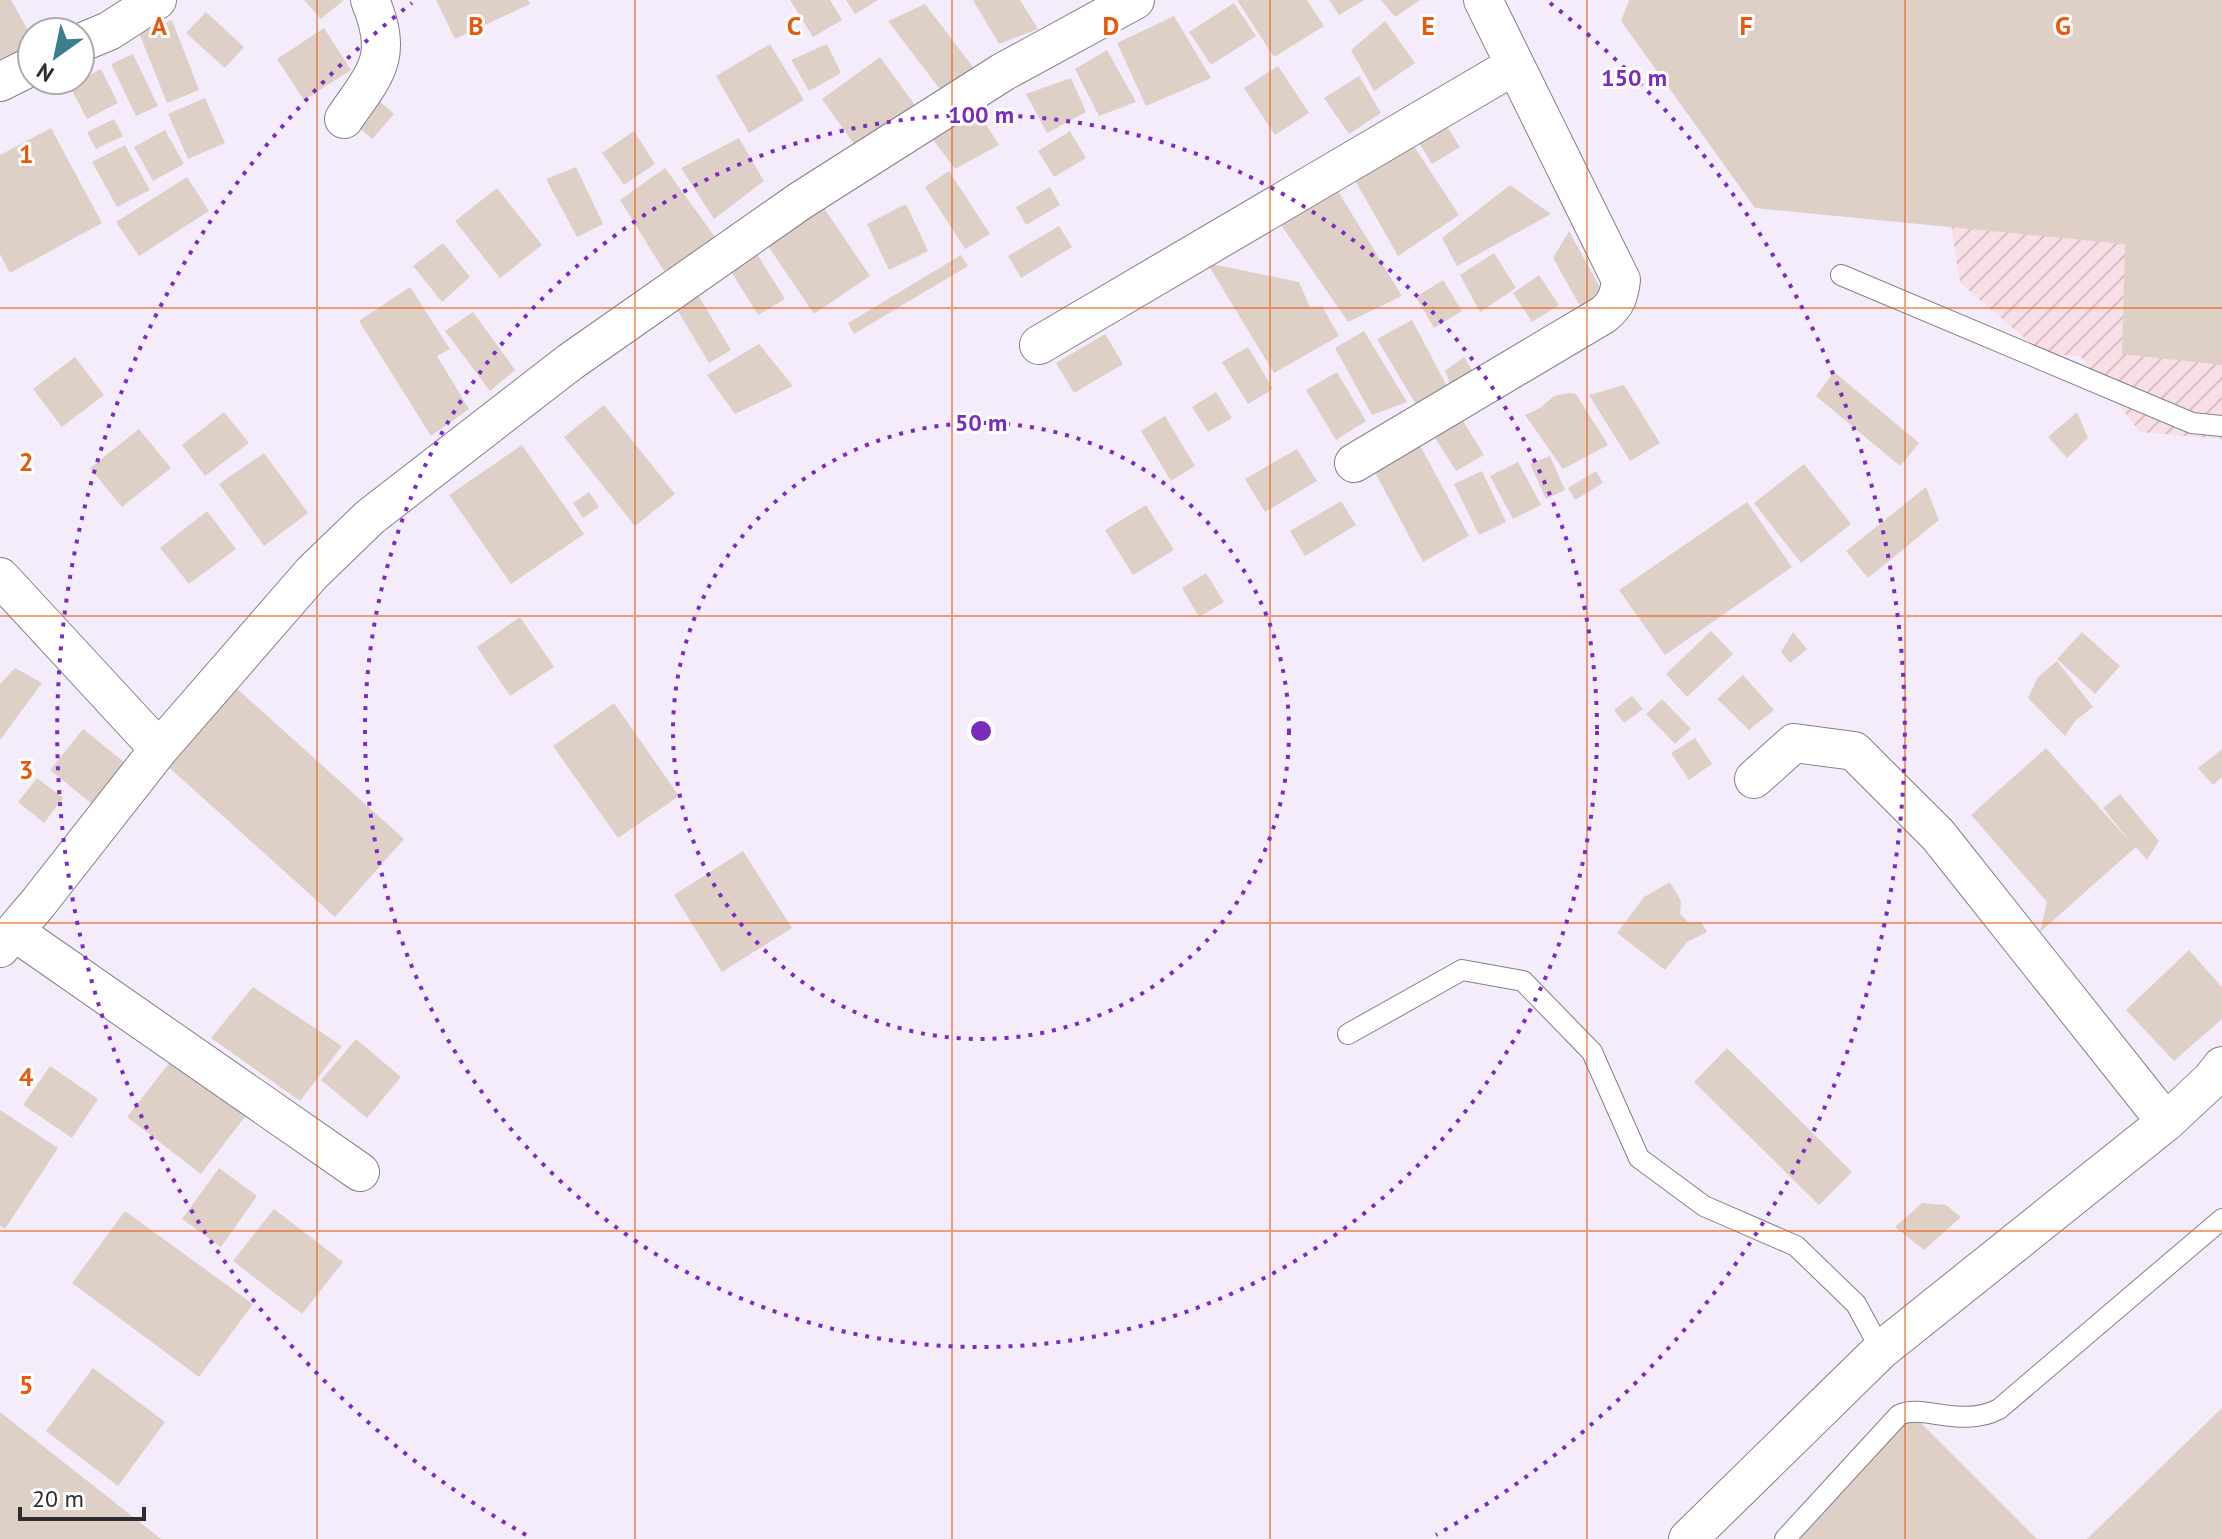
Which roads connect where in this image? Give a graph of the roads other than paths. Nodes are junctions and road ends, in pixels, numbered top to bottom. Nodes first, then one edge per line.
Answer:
1 (157, 0) edge
2 (370, 0) edge
3 (1135, 0) edge
4 (1483, 0) edge
5 (96, 36) edge
6 (1515, 65) junction
7 (344, 119) dead end
8 (1841, 275) dead end
9 (1039, 345) dead end
10 (2222, 426) edge
11 (1354, 463) dead end
12 (0, 577) edge
13 (159, 749) junction
14 (1754, 779) dead end
15 (7, 940) edge
16 (1348, 1034) dead end
17 (2222, 1066) edge
18 (2166, 1122) junction
19 (360, 1172) dead end
20 (2222, 1219) edge
21 (1881, 1350) junction
22 (1688, 1539) edge
23 (1785, 1539) edge

1 - 5 street
2 - 7 street
3 - 13 street
4 - 6 street
6 - 9 street
6 - 11 street
8 - 10 lane
12 - 13 street
13 - 15 street
14 - 18 street
15 - 19 street
16 - 21 lane
17 - 18 street
18 - 21 street
20 - 23 lane
21 - 22 street

